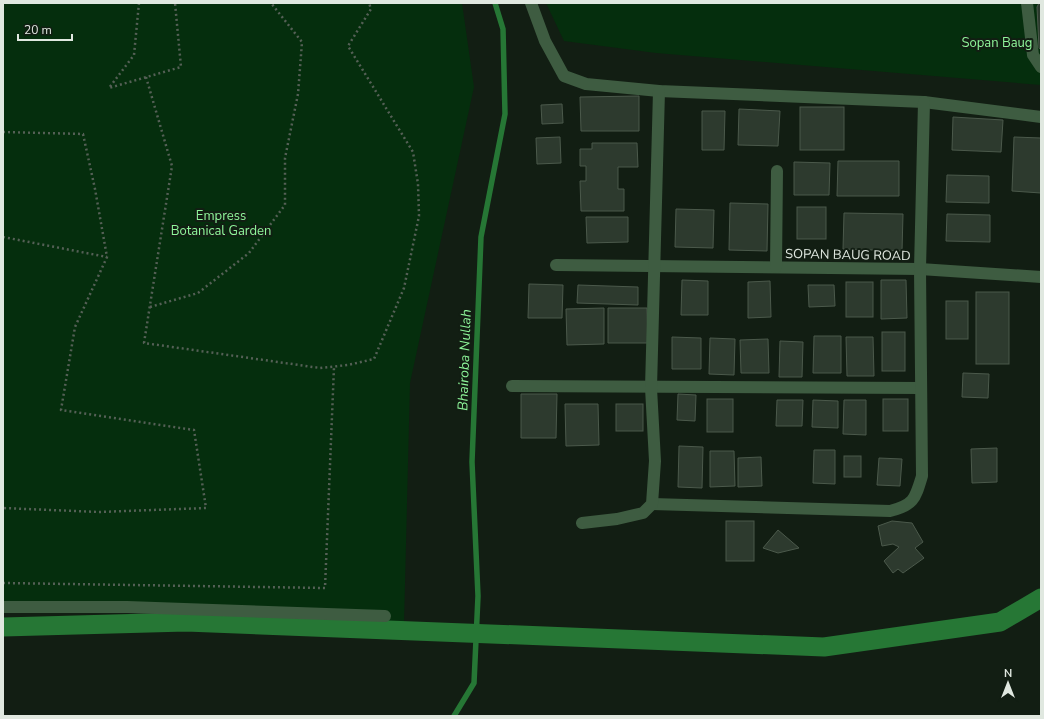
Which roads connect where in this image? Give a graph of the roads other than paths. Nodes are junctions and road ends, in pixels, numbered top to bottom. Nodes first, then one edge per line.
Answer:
1 (531, 3) edge
2 (1028, 3) edge
3 (1041, 67) edge
4 (659, 91) junction
5 (924, 102) junction
6 (1041, 117) edge
7 (777, 171) dead end
8 (556, 265) dead end
9 (654, 265) junction
10 (776, 266) junction
11 (920, 269) junction
12 (1041, 277) edge
13 (512, 386) dead end
14 (651, 388) junction
15 (921, 388) junction
16 (652, 504) junction
17 (582, 523) dead end
18 (3, 607) edge
19 (385, 616) dead end

1 - 4 street
2 - 3 street
4 - 5 street
4 - 9 street
5 - 6 street
5 - 11 street
7 - 10 street
8 - 9 street, SOPAN BAUG ROAD
9 - 10 street, SOPAN BAUG ROAD
9 - 14 street
10 - 11 street, SOPAN BAUG ROAD
11 - 12 street, SOPAN BAUG ROAD
11 - 15 street
13 - 14 street
14 - 15 street
14 - 16 street
15 - 16 street
16 - 17 street
18 - 19 street

